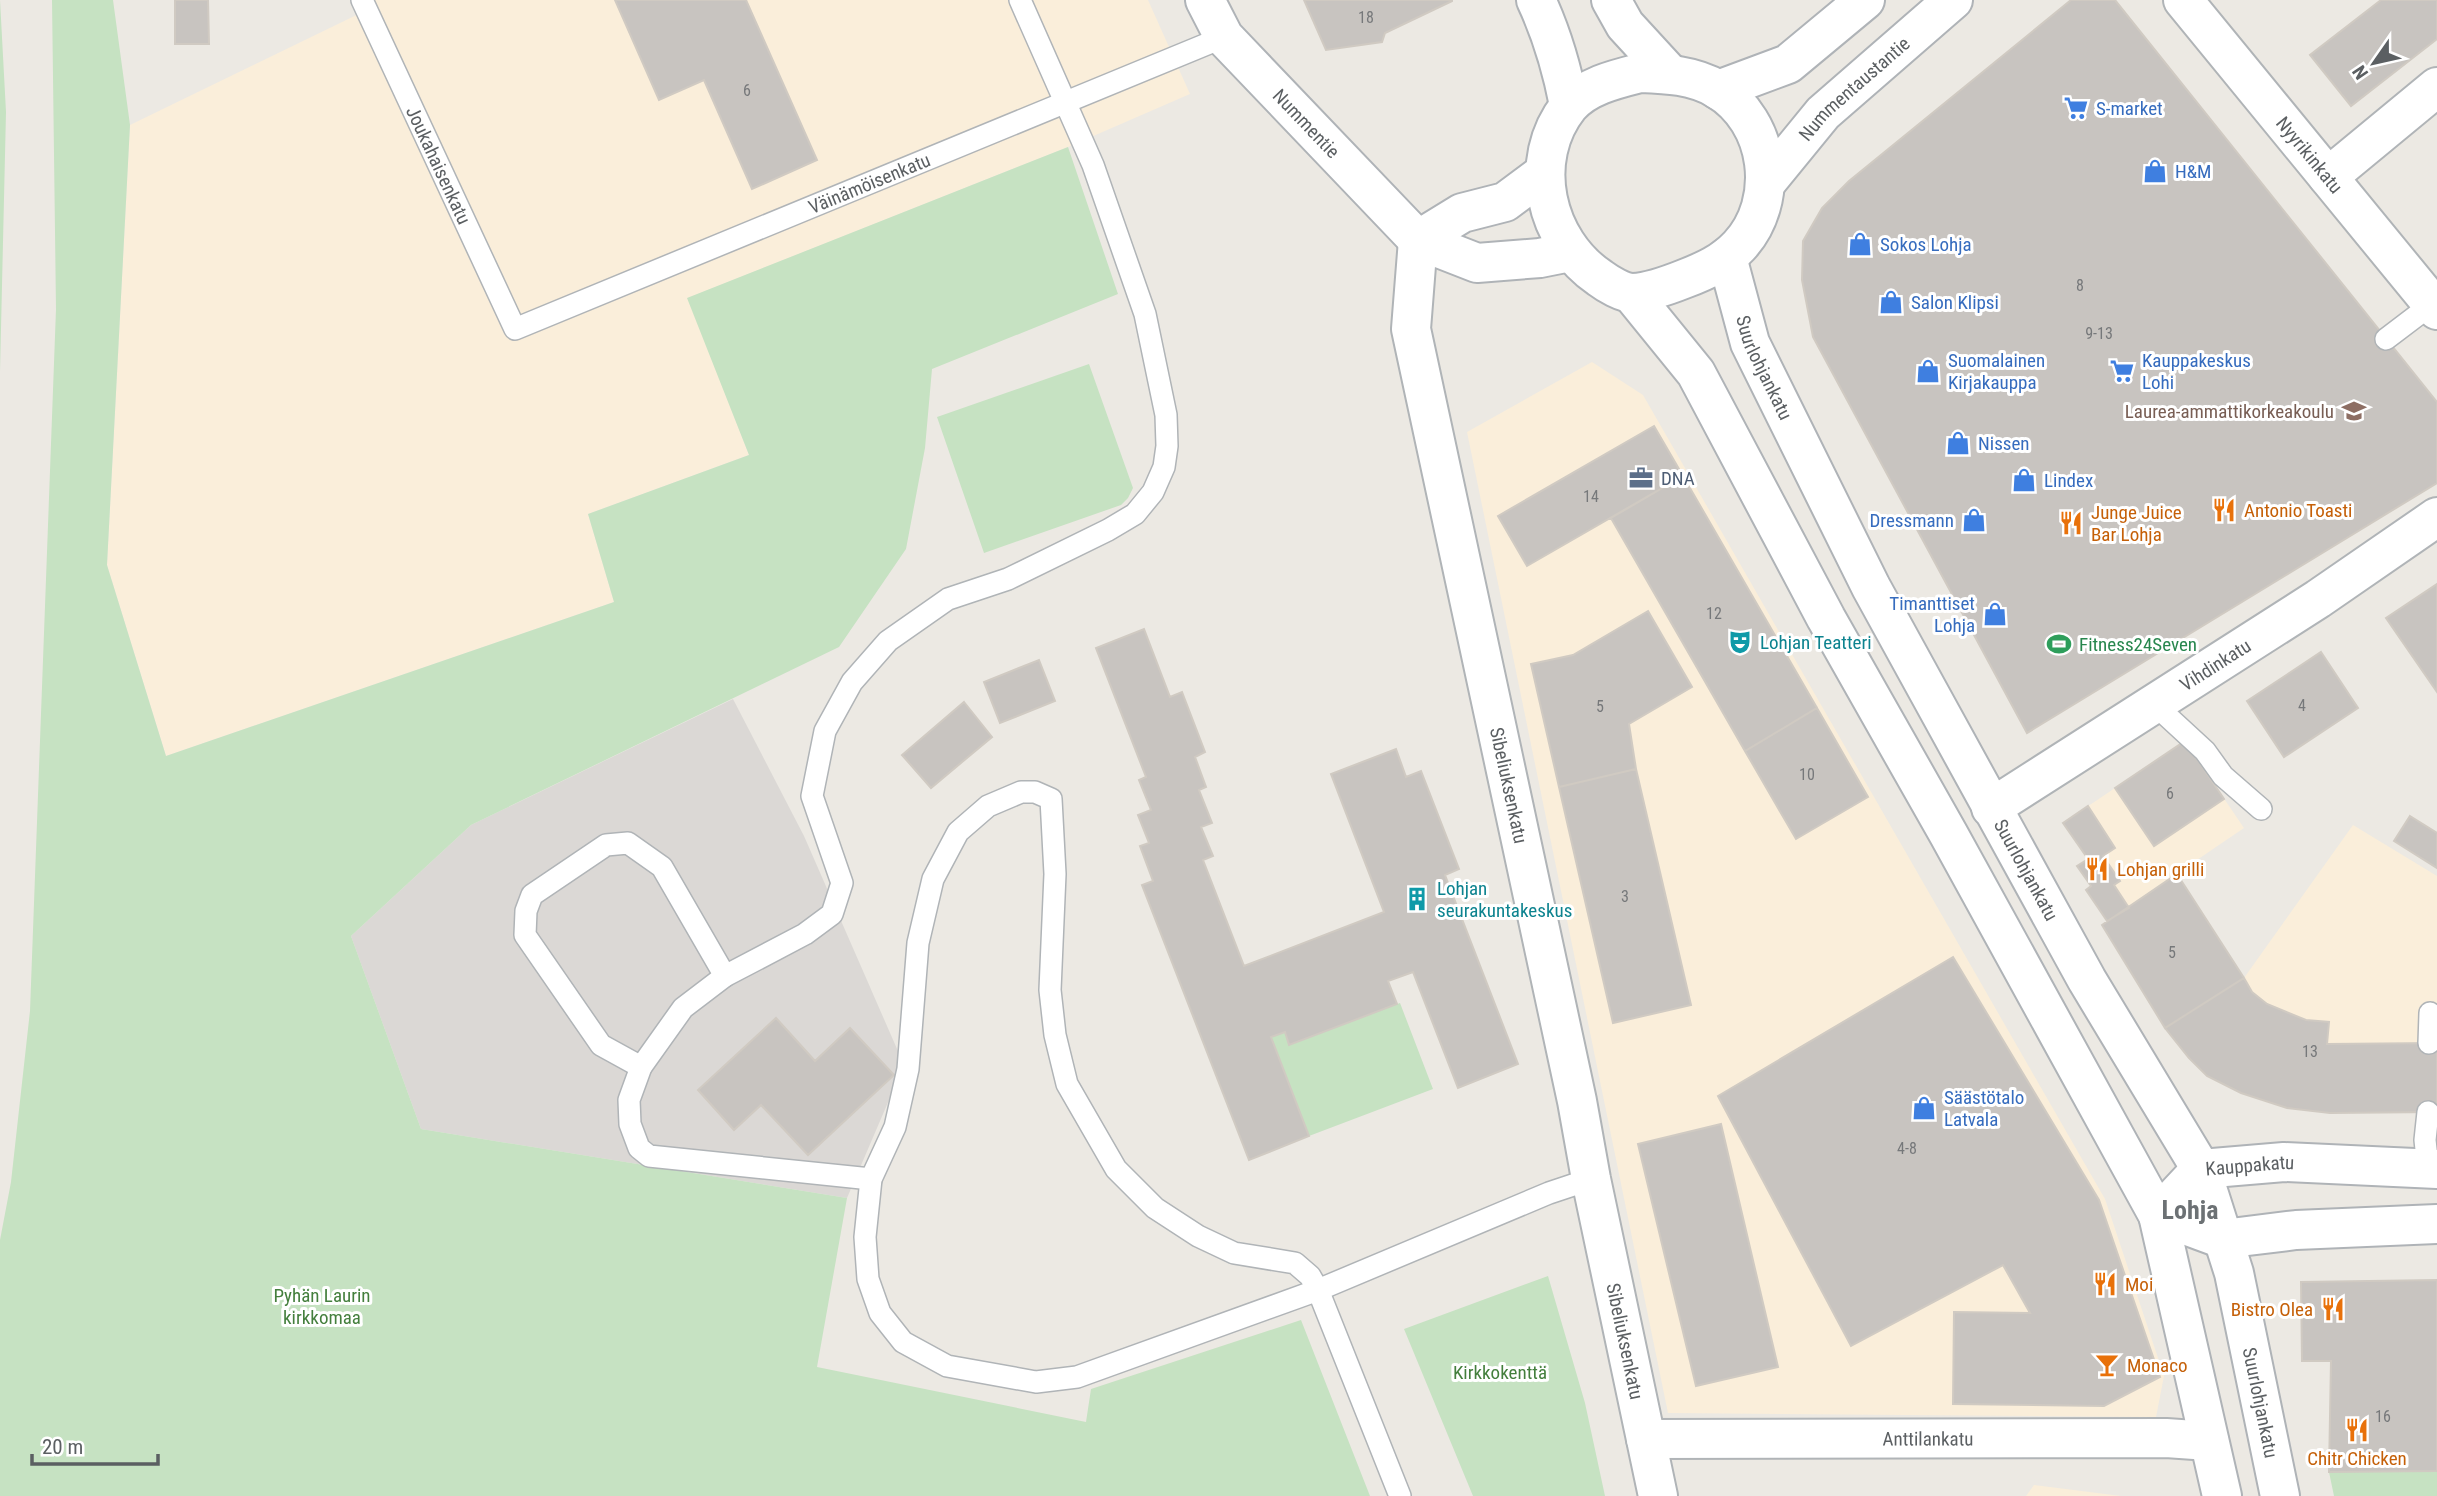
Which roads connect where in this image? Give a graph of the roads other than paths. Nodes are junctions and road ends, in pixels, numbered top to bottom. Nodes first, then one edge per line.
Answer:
1 (362, 0) edge
2 (1020, 0) edge
3 (1205, 0) edge
4 (1536, 0) edge
5 (1611, 0) edge
6 (1865, 0) edge
7 (1953, 0) edge
8 (2183, 0) edge
9 (1224, 37) junction
10 (1670, 74) junction
11 (2437, 87) edge
12 (1718, 90) junction
13 (1066, 100) junction
14 (1569, 106) junction
15 (1544, 173) junction
16 (2328, 177) junction
17 (1765, 184) junction
18 (1418, 240) junction
19 (1570, 251) junction
20 (1727, 257) junction
21 (1631, 293) junction
22 (2434, 307) edge
23 (515, 330) joint
24 (2386, 339) dead end
25 (2437, 517) edge
26 (2154, 704) junction
27 (1991, 808) junction
28 (2260, 809) dead end
29 (725, 975) junction
30 (2430, 1013) dead end
31 (2429, 1043) dead end
32 (641, 1067) junction
33 (2428, 1112) dead end
34 (2201, 1169) junction
35 (2432, 1169) edge
36 (1591, 1179) junction
37 (871, 1180) junction
38 (2158, 1215) junction
39 (2437, 1224) edge
40 (2223, 1239) junction
41 (1318, 1290) junction
42 (1646, 1439) junction
43 (2209, 1441) junction
44 (1400, 1496) edge
45 (1658, 1496) edge
46 (2222, 1496) edge
47 (2280, 1496) edge

1 - 23 lane, Joukahaisenkatu
2 - 13 lane
3 - 9 main road, Nummentie
4 - 14 main road
5 - 10 main road
6 - 12 main road
7 - 17 main road, Nummentaustantie
8 - 16 main road, Nyyrikinkatu
9 - 13 lane, Väinämöisenkatu
9 - 18 main road, Nummentie
10 - 12 main road
10 - 14 main road
11 - 16 main road
12 - 17 main road
13 - 23 lane, Väinämöisenkatu
13 - 29 lane
14 - 15 main road
15 - 18 main road
15 - 19 main road
16 - 22 main road, Nyyrikinkatu
17 - 20 main road
18 - 19 main road, Nummentie
18 - 36 main road, Sibeliuksenkatu
19 - 21 main road
20 - 21 main road
20 - 27 main road, Suurlohjankatu
21 - 38 main road
22 - 24 lane
25 - 26 main road, Vihdinkatu
26 - 27 main road, Vihdinkatu
26 - 28 lane
27 - 34 main road, Suurlohjankatu
29 - 32 lane
29 - 32 lane
30 - 31 lane
32 - 37 lane
33 - 35 lane
34 - 35 main road, Kauppakatu
34 - 38 main road, Kauppakatu
34 - 40 main road, Suurlohjankatu
36 - 41 lane
36 - 42 main road, Sibeliuksenkatu
37 - 41 lane
37 - 41 lane
38 - 40 main road
38 - 43 main road
39 - 40 main road
40 - 47 main road, Suurlohjankatu
41 - 44 lane
42 - 43 main road, Anttilankatu
42 - 45 main road, Sibeliuksenkatu
43 - 46 main road

